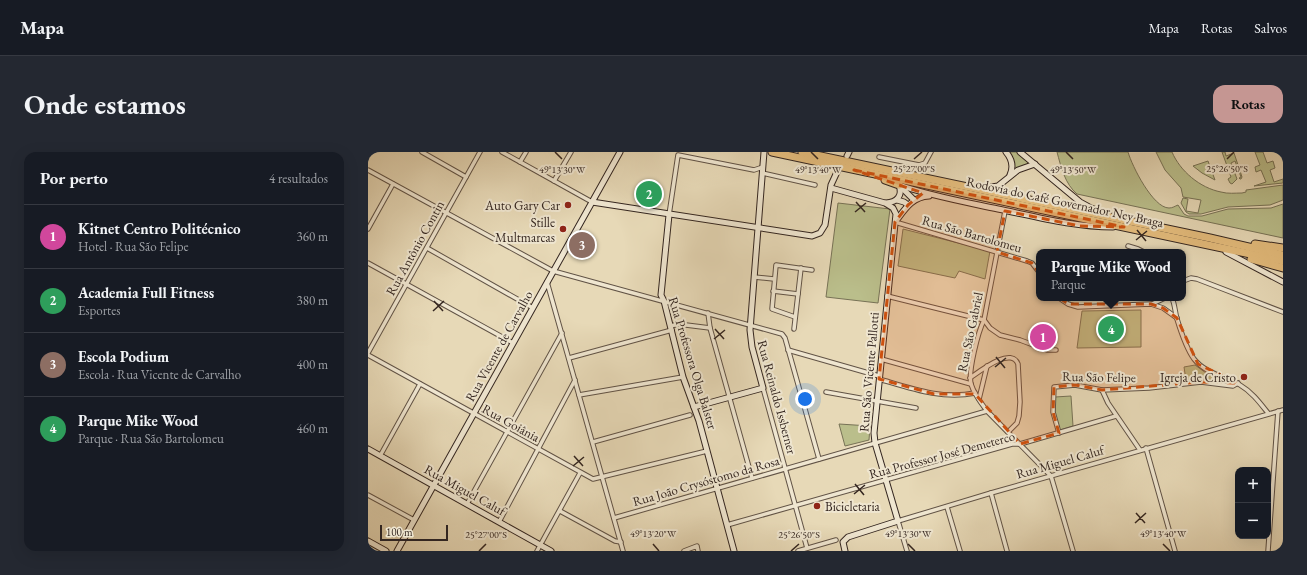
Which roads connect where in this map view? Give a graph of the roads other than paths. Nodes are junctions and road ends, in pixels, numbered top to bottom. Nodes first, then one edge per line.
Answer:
1 (422, 152) edge
2 (480, 152) edge
3 (502, 152) edge
4 (526, 152) edge
5 (571, 152) edge
6 (620, 152) edge
7 (764, 152) edge
8 (772, 152) edge
9 (802, 152) edge
10 (931, 152) edge
11 (1006, 152) edge
12 (1020, 152) edge
13 (879, 158) dead end
14 (520, 162) junction
15 (1035, 164) junction
16 (763, 167) junction
17 (368, 170) edge
18 (854, 170) junction
19 (837, 172) dead end
20 (762, 174) junction
21 (466, 177) junction
22 (1008, 178) junction
23 (554, 181) junction
24 (393, 184) junction
25 (815, 185) dead end
26 (899, 185) junction
27 (831, 188) junction
28 (975, 189) junction
29 (936, 196) junction
30 (897, 200) junction
31 (914, 200) junction
32 (592, 202) junction
33 (885, 203) junction
34 (908, 205) junction
35 (1005, 211) junction
36 (446, 213) junction
37 (669, 214) junction
38 (1130, 221) junction
39 (895, 222) junction
40 (1124, 227) junction
41 (758, 228) junction
42 (368, 229) edge
43 (1210, 238) junction
44 (1195, 243) junction
45 (1128, 246) dead end
46 (427, 248) junction
47 (1283, 248) edge
48 (1138, 249) edge
49 (997, 252) junction
50 (1226, 252) junction
51 (1283, 255) edge
52 (1283, 262) edge
53 (368, 263) edge
54 (801, 268) junction
55 (1036, 268) edge
56 (1283, 268) edge
57 (812, 270) dead end
58 (553, 271) junction
59 (754, 277) junction
60 (774, 279) junction
61 (1186, 280) edge
62 (547, 282) junction
63 (1283, 282) edge
64 (406, 284) junction
65 (773, 291) junction
66 (798, 294) junction
67 (887, 296) junction
68 (664, 301) junction
69 (1063, 301) edge
70 (1158, 301) edge
71 (1173, 301) edge
72 (1151, 304) junction
73 (533, 308) junction
74 (1283, 312) edge
75 (708, 313) junction
76 (795, 317) junction
77 (1177, 318) junction
78 (984, 320) junction
79 (750, 325) junction
80 (671, 328) junction
81 (710, 328) junction
82 (794, 329) dead end
83 (562, 333) junction
84 (513, 343) junction
85 (788, 350) junction
86 (1056, 350) dead end
87 (368, 354) edge
88 (569, 358) junction
89 (881, 359) junction
90 (987, 366) junction
91 (683, 377) junction
92 (879, 378) junction
93 (970, 378) junction
94 (575, 380) junction
95 (1238, 383) junction
96 (420, 384) junction
97 (971, 384) junction
98 (763, 388) junction
99 (1102, 390) junction
100 (826, 392) dead end
101 (975, 393) junction
102 (579, 395) junction
103 (729, 398) junction
104 (979, 399) junction
105 (877, 400) junction
106 (694, 406) junction
107 (916, 408) dead end
108 (1283, 410) edge
109 (987, 411) junction
110 (1278, 411) junction
111 (1268, 413) junction
112 (473, 414) junction
113 (690, 415) dead end
114 (1116, 416) junction
115 (507, 432) junction
116 (1008, 432) junction
117 (1059, 433) junction
118 (593, 442) junction
119 (875, 443) junction
120 (1020, 444) junction
121 (1146, 448) junction
122 (368, 449) edge
123 (539, 450) junction
124 (1140, 450) junction
125 (707, 451) junction
126 (380, 456) junction
127 (819, 459) junction
128 (785, 469) junction
129 (580, 473) junction
130 (1052, 476) junction
131 (603, 478) junction
132 (752, 478) junction
133 (886, 480) junction
134 (433, 485) junction
135 (717, 488) junction
136 (991, 493) junction
137 (368, 495) edge
138 (467, 504) junction
139 (795, 505) junction
140 (947, 507) junction
141 (560, 511) junction
142 (614, 518) junction
143 (414, 520) junction
144 (898, 521) junction
145 (499, 522) junction
146 (727, 525) junction
147 (836, 540) dead end
148 (368, 541) edge
149 (621, 542) junction
150 (540, 545) junction
151 (807, 548) junction
152 (386, 551) edge
153 (397, 551) edge
154 (537, 551) edge
155 (551, 551) edge
156 (623, 551) edge
157 (684, 551) edge
158 (698, 551) edge
159 (734, 551) edge
160 (798, 551) edge
161 (845, 551) edge
162 (907, 551) edge
163 (960, 551) edge
164 (1007, 551) edge
165 (1073, 551) edge
166 (1175, 551) edge
167 (1268, 551) edge

1 - 21 street
2 - 21 street, Rua Antônio Contin
3 - 14 street
4 - 14 street
5 - 23 street
6 - 32 main road, Rua Vicente de Carvalho
7 - 16 main road, Rua Reinaldo Issberner
8 - 18 highway, Rodovia do Café Governador Ney Braga
9 - 28 highway, Rodovia do Café Governador Ney Braga
10 - 13 street
11 - 22 main road
12 - 15 main road
14 - 23 street
15 - 22 main road
15 - 38 main road
16 - 20 main road, Rua Reinaldo Issberner
16 - 37 street, Rua Professora Olga Balster
17 - 24 street
18 - 26 highway
18 - 40 highway, Rodovia do Café Governador Ney Braga
19 - 27 main road
20 - 25 street
20 - 41 main road, Rua Reinaldo Issberner
21 - 36 street, Rua Antônio Contin
22 - 28 main road
23 - 32 street
24 - 36 street
24 - 42 street
26 - 29 main road
26 - 30 main road
26 - 31 main road
27 - 33 main road
27 - 41 main road
28 - 38 highway, Rodovia do Café Governador Ney Braga
29 - 31 main road
29 - 35 main road
30 - 33 main road
30 - 34 main road
31 - 34 main road
32 - 37 main road
32 - 58 main road, Rua Vicente de Carvalho
33 - 39 main road, Rua São Vicente Pallotti
34 - 39 main road
35 - 40 main road
35 - 49 street, Rua São Gabriel
36 - 46 street, Rua Antônio Contin
36 - 58 street
37 - 41 main road
37 - 68 main road, Rua Professora Olga Balster
38 - 43 highway, Rodovia do Café Governador Ney Braga
39 - 49 street, Rua São Bartolomeu
39 - 67 main road, Rua São Vicente Pallotti
40 - 44 highway, Rodovia do Café Governador Ney Braga
41 - 59 main road, Rua Reinaldo Issberner
43 - 47 highway
43 - 51 highway, Rodovia do Café Governador Ney Braga
44 - 50 highway
44 - 52 highway, Rodovia do Café Governador Ney Braga
45 - 48 street
46 - 64 street, Rua Antônio Contin
46 - 73 street
49 - 55 street, Rua São Bartolomeu
49 - 78 street, Rua São Gabriel
50 - 56 highway
50 - 63 main road
53 - 64 street
54 - 57 street
54 - 60 street
54 - 66 street
58 - 62 main road, Rua Vicente de Carvalho
58 - 68 street
59 - 60 street
59 - 79 main road, Rua Reinaldo Issberner
60 - 65 street
61 - 74 street
62 - 73 main road, Rua Vicente de Carvalho
62 - 83 street
64 - 84 street
64 - 87 street, Rua Antônio Contin
65 - 66 street
65 - 76 street
66 - 76 street
67 - 78 street
67 - 89 main road, Rua São Vicente Pallotti
68 - 75 street
68 - 80 main road, Rua Professora Olga Balster
69 - 72 street
70 - 72 street
71 - 77 street
72 - 77 street
73 - 84 main road, Rua Vicente de Carvalho
75 - 79 street
75 - 81 street
76 - 82 street
77 - 95 street
78 - 86 street
78 - 93 street, Rua São Gabriel
79 - 85 street
79 - 98 main road, Rua Reinaldo Issberner
80 - 81 street
80 - 88 street
80 - 91 main road, Rua Professora Olga Balster
81 - 103 street
83 - 88 street
83 - 115 street
84 - 112 main road, Rua Vicente de Carvalho
85 - 92 street
85 - 127 street
87 - 96 street, Rua Goiânia
88 - 94 street
89 - 92 main road, Rua São Vicente Pallotti
89 - 97 street
90 - 93 street
90 - 104 street
90 - 116 street
91 - 102 street
91 - 106 main road, Rua Professora Olga Balster
92 - 101 street
92 - 105 main road, Rua São Vicente Pallotti
93 - 97 street, Rua São Gabriel
94 - 102 street
94 - 123 street
95 - 99 street, Rua São Felipe
95 - 111 street
96 - 112 street, Rua Goiânia
96 - 126 street
97 - 101 street, Rua São Gabriel
98 - 103 main road
98 - 128 street, Rua Reinaldo Issberner
99 - 114 street
99 - 117 street, Rua São Felipe
100 - 105 street
101 - 104 street, Rua São Gabriel
102 - 118 street
103 - 106 main road
103 - 132 street
104 - 109 street, Rua São Gabriel
105 - 107 street
105 - 119 main road, Rua São Vicente Pallotti
106 - 125 main road, Rua Professora Olga Balster
108 - 110 street, Rua Miguel Caluf
109 - 116 street, Rua São Gabriel
109 - 119 street, Rua João Crysóstomo da Rosa
110 - 111 street, Rua Miguel Caluf
110 - 167 street
111 - 121 street, Rua Miguel Caluf
112 - 115 street, Rua Goiânia
112 - 134 main road, Rua Vicente de Carvalho
113 - 118 street
114 - 117 street, Rua Professor José Demeterco
114 - 124 street
115 - 123 street, Rua Goiânia
115 - 138 street
116 - 120 street, Rua São Gabriel
117 - 120 street, Rua Professor José Demeterco
118 - 131 street
119 - 127 street, Rua João Crysóstomo da Rosa
119 - 133 main road, Rua São Vicente Pallotti
120 - 130 street, Rua São Gabriel
120 - 133 street, Rua Professor José Demeterco
121 - 124 street, Rua Miguel Caluf
121 - 166 street
122 - 126 main road, Rua Miguel Caluf
123 - 129 street, Rua Goiânia
123 - 145 street
124 - 130 street, Rua Miguel Caluf
125 - 131 street
125 - 135 main road, Rua Professora Olga Balster
126 - 134 main road, Rua Miguel Caluf
127 - 128 street, Rua João Crysóstomo da Rosa
128 - 132 street, Rua João Crysóstomo da Rosa
128 - 139 street, Rua Reinaldo Issberner
129 - 131 street, Rua Goiânia
129 - 141 street
130 - 136 street, Rua Miguel Caluf
130 - 165 street
131 - 142 street
132 - 135 street, Rua João Crysóstomo da Rosa
133 - 139 street, Rua Professor José Demeterco
133 - 144 main road, Rua São Vicente Pallotti
134 - 138 main road, Rua Miguel Caluf
134 - 143 main road, Rua Vicente de Carvalho
135 - 142 street, Rua João Crysóstomo da Rosa
135 - 146 main road, Rua Professora Olga Balster
136 - 140 street, Rua Miguel Caluf
136 - 164 street
137 - 143 street
138 - 145 main road, Rua Miguel Caluf
139 - 146 street, Rua Professor José Demeterco
139 - 151 street, Rua Reinaldo Issberner
140 - 144 street, Rua Miguel Caluf
140 - 163 street
141 - 149 street
141 - 150 street
142 - 149 street
143 - 153 main road, Rua Vicente de Carvalho
144 - 161 main road, Rua Miguel Caluf
144 - 162 street
145 - 150 main road, Rua Miguel Caluf
146 - 159 main road, Rua Professora Olga Balster
147 - 151 street
148 - 152 main road
149 - 156 street
150 - 154 street
150 - 155 main road, Rua Miguel Caluf
151 - 160 street
157 - 158 street

